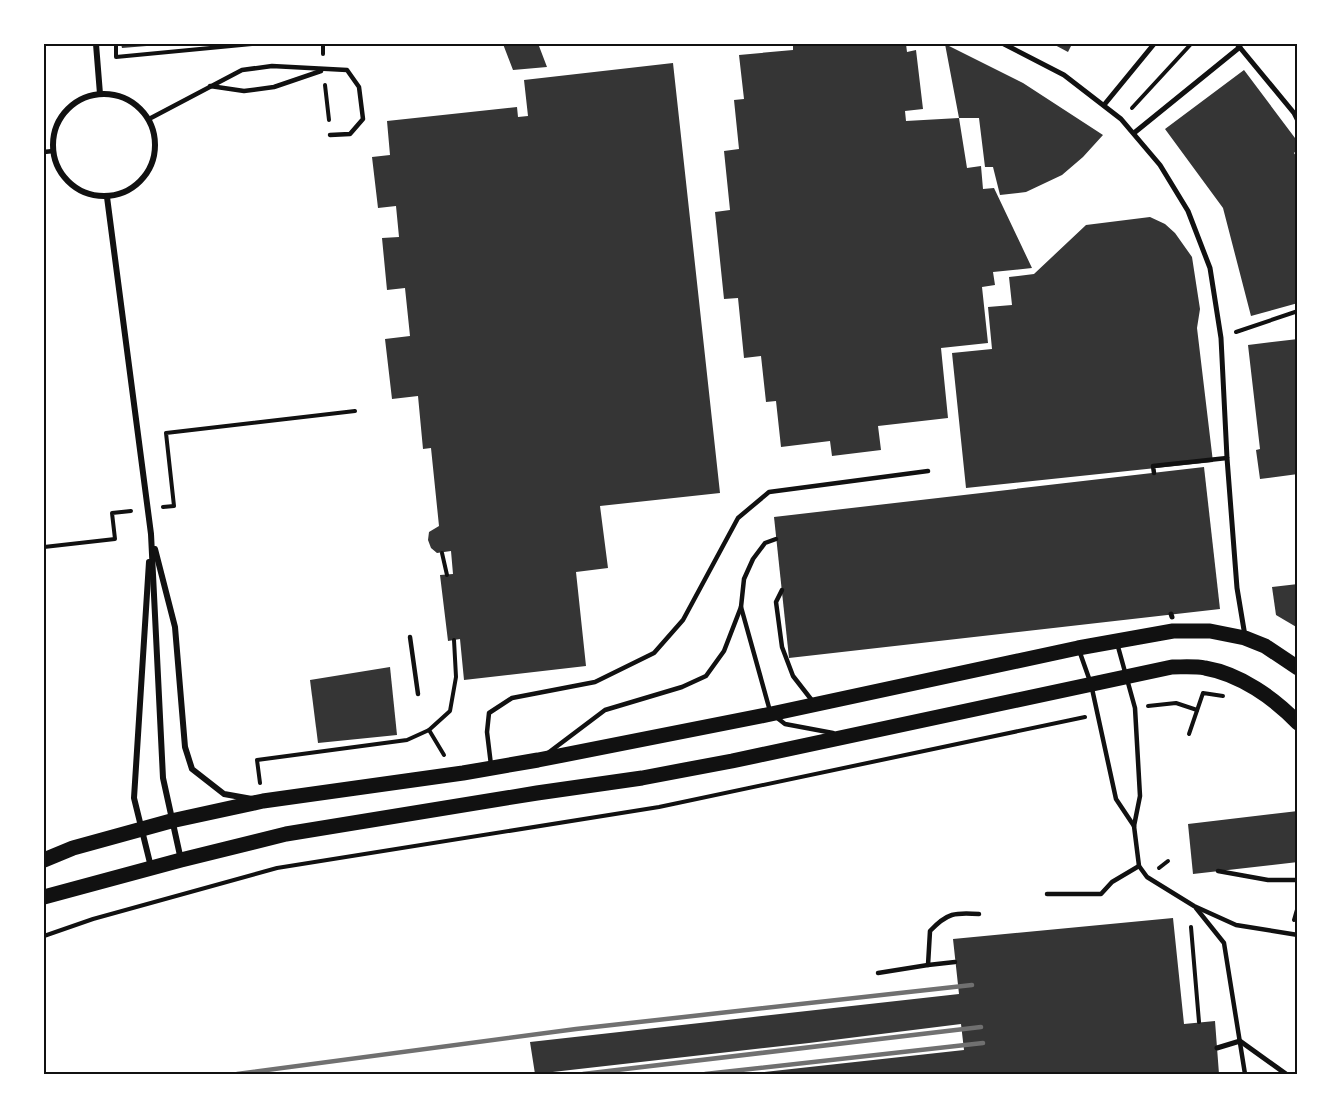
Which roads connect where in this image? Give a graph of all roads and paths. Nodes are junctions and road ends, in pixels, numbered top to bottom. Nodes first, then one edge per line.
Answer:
1 (96, 44) edge
2 (116, 44) edge
3 (252, 44) edge
4 (323, 44) edge
5 (1004, 44) edge
6 (1154, 44) edge
7 (1191, 44) edge
8 (1238, 45) edge
9 (324, 70) junction
10 (210, 86) junction
11 (100, 94) junction
12 (1139, 100) dead end
13 (1104, 105) junction
14 (149, 119) junction
15 (1298, 121) edge
16 (1134, 134) junction
17 (330, 135) joint
18 (53, 151) junction
19 (44, 152) edge
20 (107, 197) junction
21 (1298, 310) edge
22 (1221, 338) junction
23 (356, 411) dead end
24 (1227, 458) junction
25 (928, 471) dead end
26 (1154, 473) dead end
27 (148, 509) junction
28 (151, 534) junction
29 (776, 539) dead end
30 (44, 547) edge
31 (442, 553) dead end
32 (447, 575) dead end
33 (782, 590) dead end
34 (741, 607) junction
35 (410, 637) dead end
36 (1245, 638) junction
37 (454, 640) dead end
38 (1116, 640) junction
39 (1078, 648) junction
40 (1298, 668) edge
41 (1126, 677) junction
42 (1091, 684) junction
43 (1203, 693) dead end
44 (417, 694) dead end
45 (814, 704) junction
46 (1135, 708) junction
47 (1197, 710) junction
48 (771, 714) junction
49 (1098, 715) junction
50 (1298, 723) edge
51 (1190, 734) dead end
52 (850, 736) junction
53 (538, 759) junction
54 (491, 767) junction
55 (262, 794) junction
56 (171, 822) junction
57 (1134, 826) junction
58 (142, 829) junction
59 (44, 860) edge
60 (181, 860) junction
61 (1139, 866) junction
62 (151, 868) junction
63 (1218, 871) dead end
64 (1298, 880) edge
65 (1047, 894) dead end
66 (44, 897) edge
67 (1194, 906) junction
68 (979, 914) dead end
69 (1191, 922) dead end
70 (1298, 935) edge
71 (44, 936) edge
72 (956, 962) dead end
73 (928, 965) junction
74 (878, 973) dead end
75 (1199, 1022) dead end
76 (1240, 1041) junction
77 (1217, 1048) dead end
78 (1245, 1074) edge
79 (1286, 1074) edge

1 - 11 street
2 - 3 path
4 - 9 path
5 - 13 street
6 - 13 street
7 - 12 path
8 - 15 street
8 - 16 street
9 - 10 lane
9 - 10 lane
9 - 17 path
9 - 17 lane
10 - 14 lane
11 - 14 street
11 - 18 street
13 - 16 street
14 - 20 street
16 - 22 street
18 - 19 lane
18 - 20 street
20 - 27 street
21 - 22 path
22 - 24 street
23 - 27 path
24 - 26 lane
24 - 36 street
25 - 54 lane
27 - 28 street
27 - 30 path
28 - 55 street
28 - 56 street
28 - 58 street
29 - 34 lane
31 - 32 path
33 - 45 lane
34 - 48 lane
34 - 53 lane
35 - 44 lane
36 - 38 main road
36 - 40 main road
37 - 55 path
38 - 39 main road
38 - 41 lane
39 - 42 lane
39 - 45 main road
41 - 42 main road
41 - 46 lane
41 - 50 main road
42 - 49 lane
42 - 52 main road
43 - 47 path
45 - 48 main road
46 - 47 path
46 - 57 lane
47 - 51 path
48 - 52 lane
48 - 53 main road
49 - 57 lane
49 - 71 path
52 - 60 main road
53 - 54 main road
54 - 55 main road
55 - 56 main road
56 - 58 main road
56 - 60 street
57 - 61 lane
58 - 59 main road
58 - 62 street
60 - 62 main road
61 - 65 lane
61 - 67 lane
62 - 66 main road
63 - 64 lane
67 - 70 lane
67 - 76 lane
68 - 73 lane
69 - 75 path
72 - 73 lane
73 - 74 lane
76 - 77 street
76 - 78 lane
76 - 79 street

